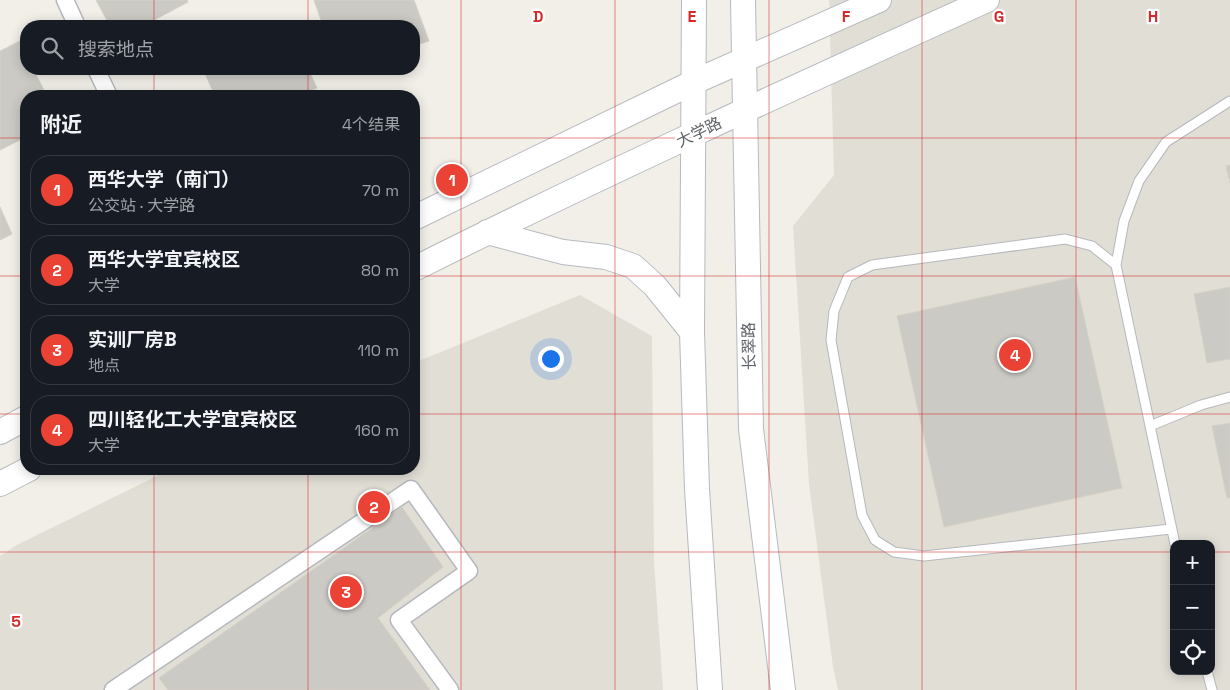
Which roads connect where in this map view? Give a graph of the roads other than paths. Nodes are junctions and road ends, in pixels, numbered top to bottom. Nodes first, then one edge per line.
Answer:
1 (64, 0) edge
2 (694, 0) edge
3 (743, 0) edge
4 (879, 0) edge
5 (987, 0) edge
6 (74, 20) edge
7 (744, 59) junction
8 (99, 75) edge
9 (694, 82) junction
10 (106, 90) edge
11 (1230, 101) edge
12 (745, 110) junction
13 (694, 135) junction
14 (420, 215) edge
15 (487, 232) junction
16 (1116, 265) junction
17 (420, 266) edge
18 (692, 332) junction
19 (1230, 397) edge
20 (20, 421) edge
21 (1150, 426) junction
22 (0, 432) edge
23 (20, 474) edge
24 (0, 484) edge
25 (1171, 529) junction
26 (1174, 540) edge
27 (1208, 675) edge
28 (113, 690) edge
29 (450, 690) edge
30 (710, 690) edge
31 (783, 690) edge
32 (1212, 690) edge

1 - 6 street
2 - 9 main road
3 - 7 main road, 长翠路
4 - 7 main road
5 - 12 main road, 大学路
7 - 9 main road
7 - 12 main road, 长翠路
8 - 10 street
9 - 13 main road
9 - 14 main road
11 - 16 lane
12 - 13 main road, 大学路
12 - 31 main road, 长翠路
13 - 15 main road, 大学路
13 - 18 main road
15 - 17 main road, 大学路
15 - 18 main road
16 - 21 lane
16 - 25 lane
18 - 30 main road
19 - 21 lane
20 - 22 main road
21 - 25 lane
23 - 24 main road
25 - 26 lane
27 - 32 lane
28 - 29 street

